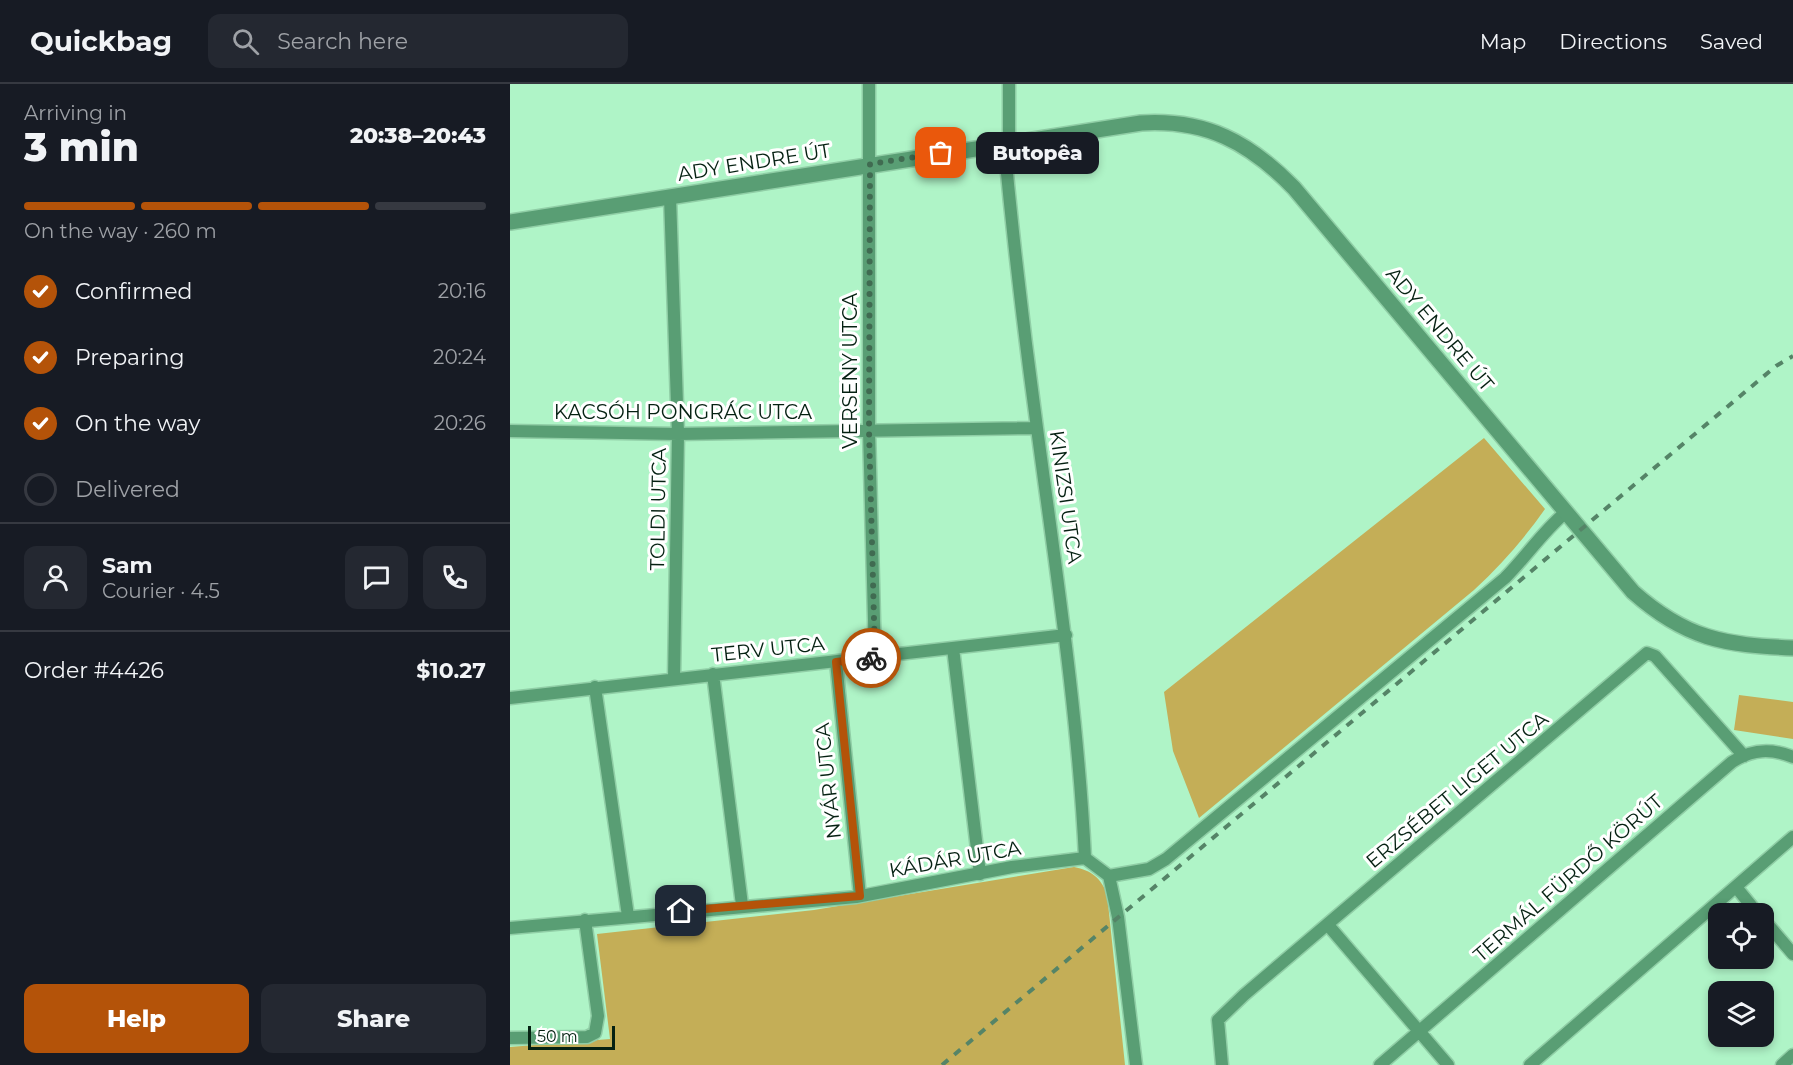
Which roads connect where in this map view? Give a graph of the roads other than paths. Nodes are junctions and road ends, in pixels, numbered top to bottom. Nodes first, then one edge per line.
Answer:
1 (869, 84) edge
2 (1009, 84) edge
3 (1010, 142) junction
4 (870, 164) junction
5 (670, 197) junction
6 (510, 222) edge
7 (1037, 428) junction
8 (869, 430) junction
9 (510, 431) edge
10 (678, 434) junction
11 (1566, 512) junction
12 (1066, 634) junction
13 (953, 648) junction
14 (1793, 648) edge
15 (875, 657) junction
16 (836, 662) junction
17 (713, 674) junction
18 (674, 679) junction
19 (595, 687) junction
20 (510, 698) edge
21 (1744, 756) junction
22 (1793, 757) edge
23 (1793, 837) edge
24 (1085, 858) junction
25 (980, 874) junction
26 (1109, 876) junction
27 (1736, 887) junction
28 (860, 896) junction
29 (1749, 903) edge
30 (742, 905) junction
31 (628, 916) junction
32 (585, 920) junction
33 (1328, 925) junction
34 (510, 928) edge
35 (1774, 932) edge
36 (1793, 954) edge
37 (1419, 1032) junction
38 (510, 1038) edge
39 (1793, 1055) edge
40 (1136, 1065) edge
41 (1222, 1065) edge
42 (1380, 1065) edge
43 (1448, 1065) edge
44 (1530, 1065) edge
45 (1782, 1065) edge

1 - 4 street, VERSENY UTCA
2 - 3 street, KINIZSI UTCA
3 - 4 street, ADY ENDRE ÚT
3 - 7 street, KINIZSI UTCA
3 - 11 street, ADY ENDRE ÚT
4 - 5 street, ADY ENDRE ÚT
4 - 8 street, VERSENY UTCA
5 - 6 street, ADY ENDRE ÚT
5 - 10 street, TOLDI UTCA
7 - 8 street, KACSÓH PONGRÁC UTCA
7 - 12 street, KINIZSI UTCA
8 - 10 street, KACSÓH PONGRÁC UTCA
8 - 15 street, VERSENY UTCA
9 - 10 street, KACSÓH PONGRÁC UTCA
10 - 18 street, TOLDI UTCA
11 - 14 street, ADY ENDRE ÚT
11 - 26 street
12 - 13 street, TERV UTCA
12 - 24 street, KINIZSI UTCA
13 - 15 street, TERV UTCA
13 - 25 street
15 - 16 street, TERV UTCA
16 - 17 street, TERV UTCA
16 - 28 street, NYÁR UTCA
17 - 18 street, TERV UTCA
17 - 30 street
18 - 19 street, TERV UTCA
19 - 20 street, TERV UTCA
19 - 31 street
21 - 22 street, TERMÁL FÜRDŐ KÖRÚT
21 - 33 street, ERZSÉBET LIGET UTCA
21 - 37 street, TERMÁL FÜRDŐ KÖRÚT
23 - 27 street
24 - 25 street, KÁDÁR UTCA
24 - 26 street
25 - 28 street, KÁDÁR UTCA
26 - 40 street
27 - 29 street
27 - 44 street
28 - 30 street, KÁDÁR UTCA
30 - 31 street, KÁDÁR UTCA
31 - 32 street, KÁDÁR UTCA
32 - 34 street, KÁDÁR UTCA
32 - 38 street
33 - 37 street
33 - 41 street, ERZSÉBET LIGET UTCA
35 - 36 street
37 - 42 street, TERMÁL FÜRDŐ KÖRÚT
37 - 43 street
39 - 45 street

